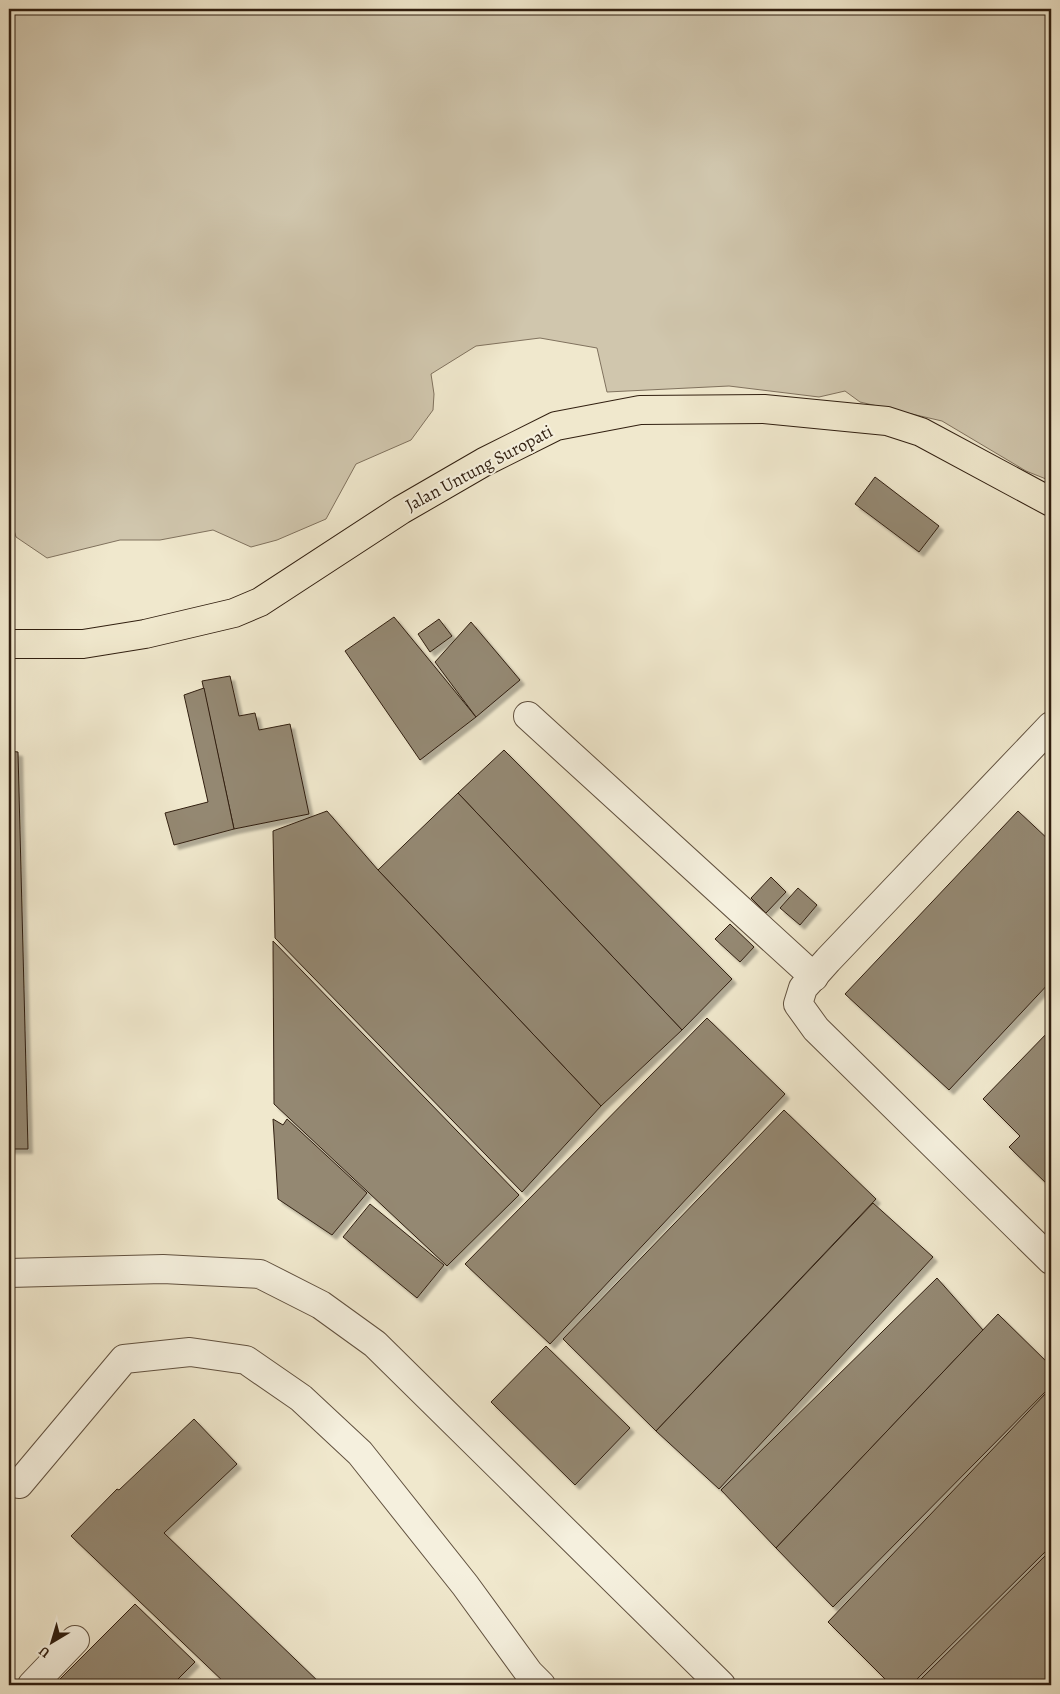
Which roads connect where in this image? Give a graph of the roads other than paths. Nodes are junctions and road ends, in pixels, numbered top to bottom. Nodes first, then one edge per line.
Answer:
1 (1051, 502) edge
2 (9, 644) edge
3 (528, 716) dead end
4 (1051, 726) edge
5 (814, 977) junction
6 (1051, 1260) edge
7 (9, 1273) edge
8 (19, 1484) dead end
9 (75, 1640) dead end
10 (32, 1685) edge
11 (541, 1685) edge
12 (721, 1685) edge

1 - 2 main road, Jalan Untung Suropati
3 - 5 lane
4 - 5 lane
5 - 6 lane
7 - 12 lane
8 - 11 lane
9 - 10 lane

